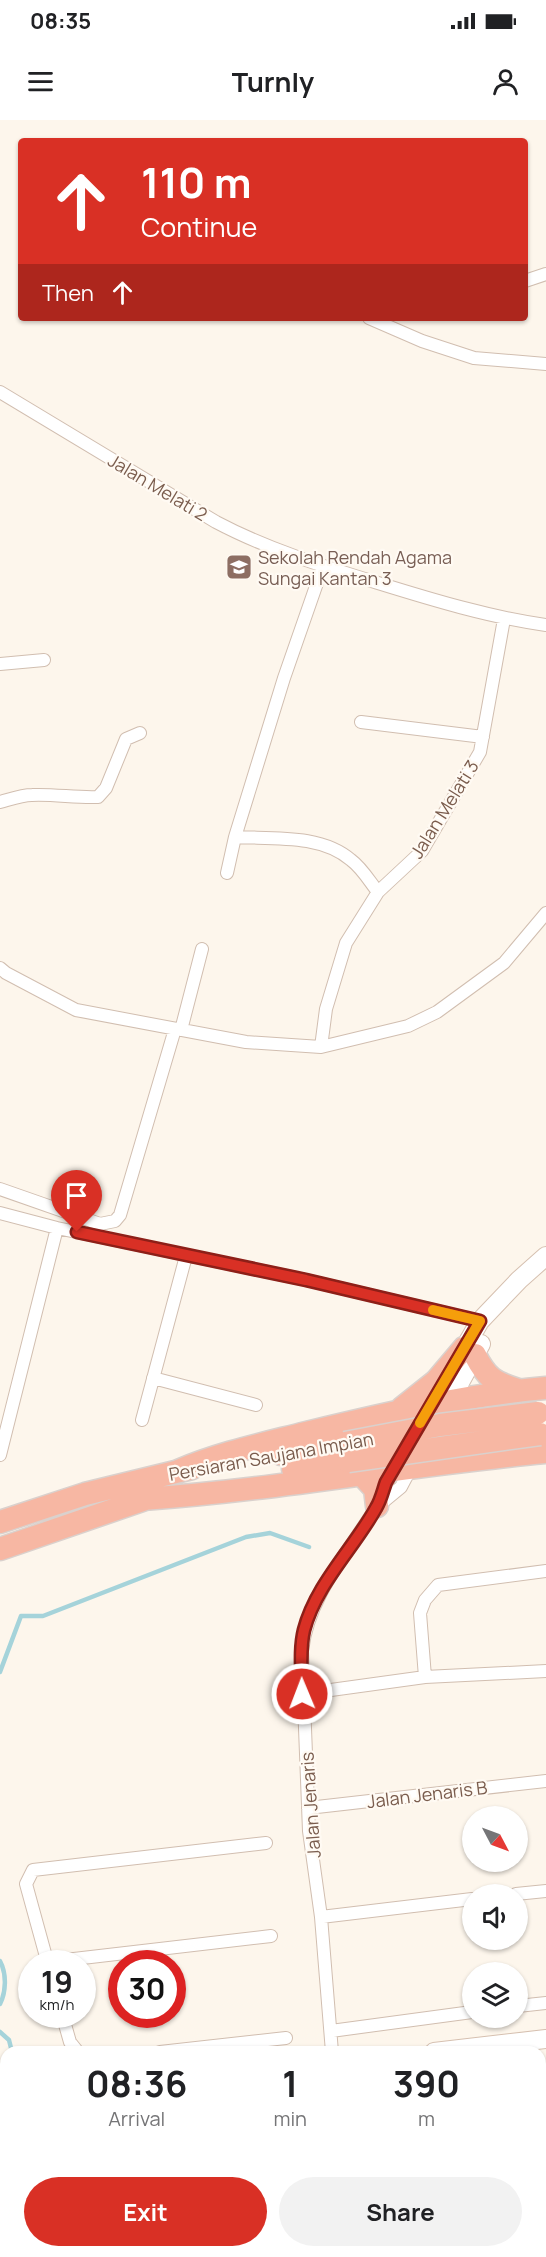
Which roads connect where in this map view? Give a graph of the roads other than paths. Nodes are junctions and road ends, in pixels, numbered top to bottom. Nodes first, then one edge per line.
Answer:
1 (546, 274) edge
2 (528, 280) edge
3 (376, 321) edge
4 (546, 364) edge
5 (0, 392) edge
6 (323, 566) junction
7 (504, 619) junction
8 (546, 625) edge
9 (44, 660) dead end
10 (0, 664) edge
11 (361, 722) dead end
12 (140, 732) dead end
13 (483, 736) junction
14 (0, 802) edge
15 (236, 837) junction
16 (227, 873) dead end
17 (378, 892) junction
18 (546, 913) edge
19 (202, 950) dead end
20 (0, 968) edge
21 (178, 1030) junction
22 (321, 1047) junction
23 (0, 1189) edge
24 (0, 1213) edge
25 (57, 1228) junction
26 (186, 1256) junction
27 (546, 1256) edge
28 (501, 1299) junction
29 (480, 1321) junction
30 (469, 1352) junction
31 (153, 1378) junction
32 (546, 1388) edge
33 (519, 1390) junction
34 (440, 1403) junction
35 (256, 1405) dead end
36 (398, 1410) junction
37 (142, 1420) dead end
38 (543, 1429) edge
39 (0, 1455) edge
40 (352, 1460) junction
41 (402, 1470) junction
42 (178, 1471) junction
43 (377, 1506) junction
44 (0, 1522) edge
45 (0, 1549) edge
46 (546, 1571) edge
47 (546, 1671) edge
48 (425, 1677) junction
49 (302, 1694) junction
50 (546, 1781) edge
51 (308, 1808) junction
52 (266, 1843) dead end
53 (546, 1891) edge
54 (528, 1893) edge
55 (462, 1900) edge
56 (321, 1917) junction
57 (270, 1936) dead end
58 (44, 1950) edge
59 (96, 1957) edge
60 (546, 2003) edge
61 (528, 2006) edge
62 (462, 2013) edge
63 (66, 2028) edge
64 (330, 2031) junction
65 (286, 2038) dead end
66 (546, 2039) edge
67 (73, 2046) edge
68 (232, 2046) edge
69 (331, 2046) edge
70 (486, 2046) edge

1 - 2 street
3 - 4 street
5 - 6 street, Jalan Melati 2
6 - 7 street, Jalan Melati 2
6 - 15 street
7 - 8 street, Jalan Melati 2
7 - 13 street, Jalan Melati 3
9 - 10 street
11 - 13 street
12 - 14 street
13 - 17 street, Jalan Melati 3
15 - 16 street
15 - 17 street
17 - 22 street, Jalan Melati 3
18 - 22 street
19 - 21 street
20 - 21 street
21 - 22 street
21 - 23 street
24 - 25 street
25 - 26 street
25 - 39 street
26 - 29 street
26 - 31 street
27 - 28 main road
28 - 29 main road
28 - 30 main road
29 - 30 main road
30 - 33 highway
30 - 34 main road
30 - 36 highway
31 - 35 street
31 - 37 street
32 - 33 highway
33 - 34 highway
34 - 36 highway
34 - 41 main road
36 - 42 highway
38 - 40 highway, Persiaran Saujana Impian, bridge
38 - 41 highway
40 - 41 highway
40 - 42 highway, Persiaran Saujana Impian
40 - 43 highway
40 - 45 highway, Persiaran Saujana Impian
41 - 43 street, Jalan Jenaris
41 - 43 street, Jalan Jenaris
42 - 44 highway, Persiaran Saujana Impian
43 - 49 street, Jalan Jenaris
46 - 48 street
47 - 48 street
48 - 49 street
49 - 51 street, Jalan Jenaris
50 - 51 street, Jalan Jenaris B
51 - 56 street, Jalan Jenaris
52 - 58 street
53 - 54 street
55 - 56 street
56 - 64 street, Jalan Jenaris
57 - 59 street
60 - 61 street
62 - 64 street
63 - 67 street
64 - 69 street, Jalan Jenaris
65 - 68 street
66 - 70 main road

